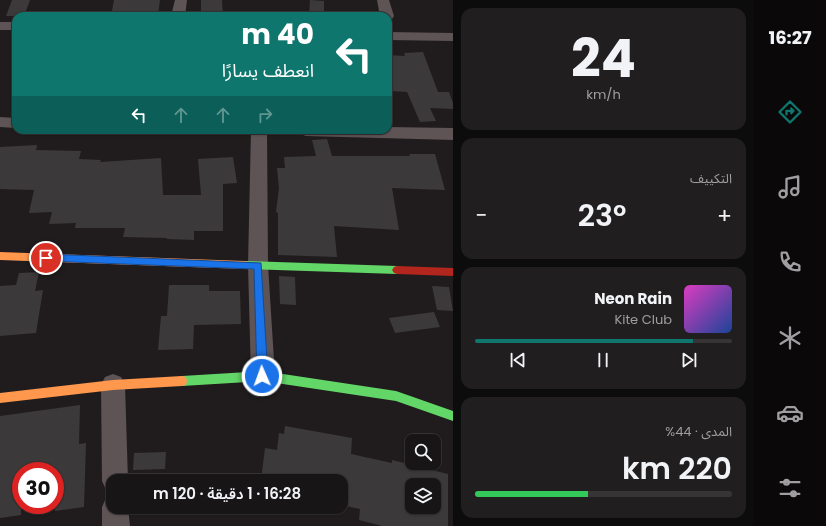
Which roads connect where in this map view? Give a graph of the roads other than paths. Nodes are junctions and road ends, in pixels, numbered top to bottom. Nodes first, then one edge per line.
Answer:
1 (181, 0) edge
2 (383, 0) edge
3 (179, 12) edge
4 (386, 12) edge
5 (0, 26) edge
6 (12, 26) edge
7 (392, 36) edge
8 (453, 38) edge
9 (0, 122) edge
10 (12, 123) edge
11 (392, 132) edge
12 (259, 134) edge
13 (453, 134) edge
14 (0, 256) edge
15 (258, 265) junction
16 (453, 272) edge
17 (262, 376) junction
18 (113, 385) junction
19 (0, 398) edge
20 (453, 416) edge
21 (115, 474) edge
22 (115, 514) edge
23 (116, 526) edge

1 - 3 street
2 - 4 street
5 - 6 street
7 - 8 street
9 - 10 street
11 - 13 street
12 - 15 street
14 - 15 street
15 - 16 street
15 - 17 street
17 - 18 street
17 - 20 street
18 - 19 street
18 - 21 street
22 - 23 street

